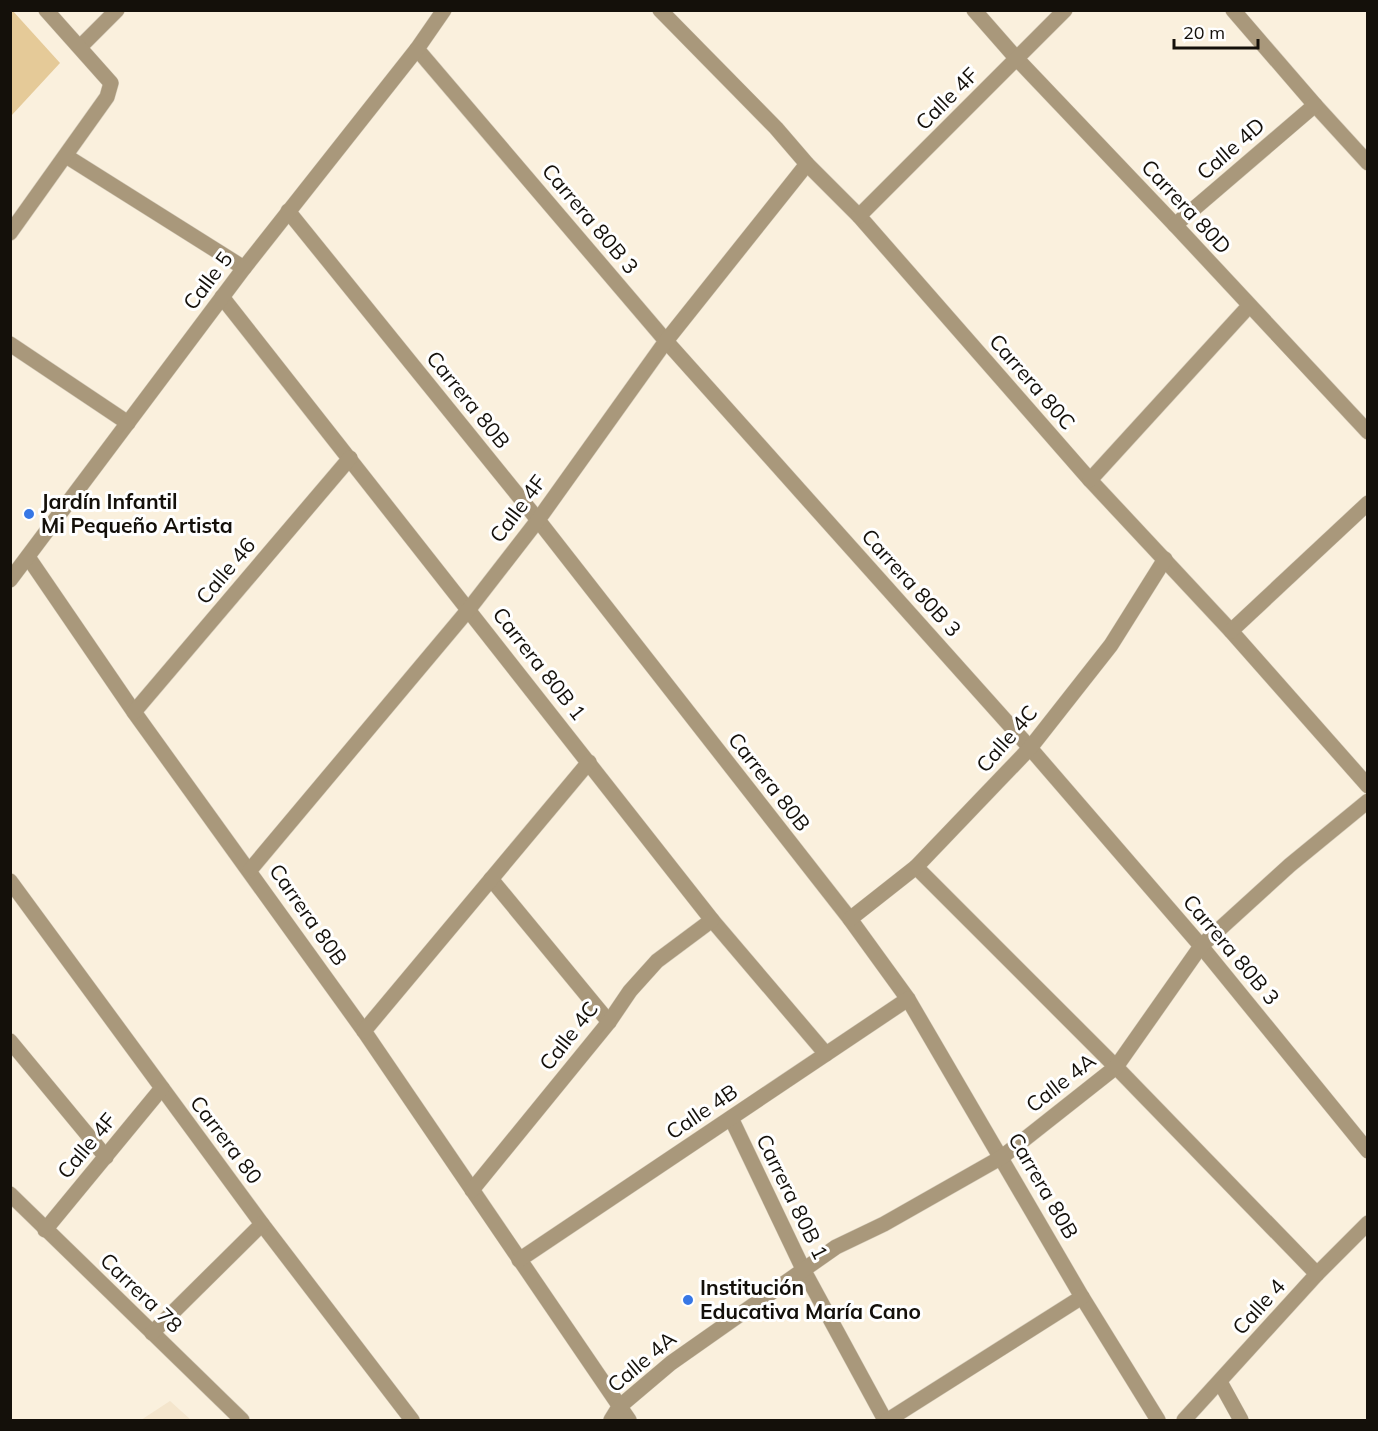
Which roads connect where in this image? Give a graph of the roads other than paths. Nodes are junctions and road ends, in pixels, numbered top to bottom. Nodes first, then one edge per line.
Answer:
1 (46, 10) edge
2 (117, 10) edge
3 (444, 10) edge
4 (660, 10) edge
5 (974, 10) edge
6 (1065, 10) edge
7 (1233, 10) edge
8 (80, 47) junction
9 (417, 49) junction
10 (1017, 59) junction
11 (1315, 105) junction
12 (66, 156) junction
13 (1368, 163) edge
14 (807, 164) junction
15 (288, 211) junction
16 (859, 216) junction
17 (1175, 225) junction
18 (10, 233) edge
19 (244, 268) junction
20 (222, 297) junction
21 (1249, 306) junction
22 (666, 341) junction
23 (10, 344) edge
24 (128, 423) junction
25 (1368, 432) edge
26 (350, 458) junction
27 (1090, 480) junction
28 (1368, 502) edge
29 (538, 520) junction
30 (28, 557) junction
31 (1165, 559) junction
32 (10, 580) edge
33 (469, 609) junction
34 (1231, 631) junction
35 (134, 712) junction
36 (1030, 748) junction
37 (589, 762) junction
38 (1368, 786) edge
39 (1368, 801) edge
40 (916, 867) junction
41 (250, 870) junction
42 (491, 879) junction
43 (10, 881) edge
44 (850, 919) junction
45 (712, 920) junction
46 (1201, 946) junction
47 (908, 999) junction
48 (609, 1022) junction
49 (364, 1031) junction
50 (10, 1041) edge
51 (826, 1054) junction
52 (1116, 1067) junction
53 (162, 1088) junction
54 (731, 1118) junction
55 (1368, 1151) edge
56 (1002, 1156) junction
57 (106, 1157) junction
58 (472, 1190) junction
59 (10, 1194) edge
60 (1368, 1223) edge
61 (262, 1224) junction
62 (45, 1230) junction
63 (519, 1260) junction
64 (804, 1270) junction
65 (1317, 1274) junction
66 (1082, 1297) junction
67 (152, 1333) junction
68 (1220, 1382) junction
69 (615, 1414) edge
70 (242, 1420) edge
71 (412, 1420) edge
72 (629, 1420) edge
73 (887, 1420) edge
74 (1158, 1420) edge
75 (1184, 1420) edge
76 (1241, 1420) edge

1 - 8 street
2 - 8 street
3 - 9 street, Calle 5
4 - 14 street, Carrera 80C
5 - 10 street, Carrera 80D
6 - 10 street, Calle 4F
7 - 11 street
8 - 12 street
9 - 15 street, Calle 5
9 - 22 street, Carrera 80B 3
10 - 16 street, Calle 4F
10 - 17 street, Carrera 80D
11 - 13 street
11 - 17 street, Calle 4D
12 - 18 street
12 - 19 street
14 - 16 street, Carrera 80C
14 - 22 street, Calle 4F
15 - 19 street, Calle 5
15 - 29 street, Carrera 80B
16 - 27 street, Carrera 80C
17 - 21 street, Carrera 80D
19 - 20 street, Calle 5
20 - 24 street, Calle 5
20 - 26 street, Carrera 80B 1
21 - 25 street, Carrera 80D
21 - 27 street
22 - 29 street, Calle 4F
22 - 36 street, Carrera 80B 3
23 - 24 street
24 - 30 street, Calle 5
26 - 33 street, Carrera 80B 1
26 - 35 street, Calle 46
27 - 31 street, Carrera 80C
28 - 34 street
29 - 33 street, Calle 4F
29 - 44 street, Carrera 80B
30 - 32 street, Calle 5
30 - 35 street, Carrera 80B
31 - 34 street, Carrera 80C
31 - 36 street, Calle 4C
33 - 37 street, Carrera 80B 1
33 - 41 street, Calle 4F
34 - 38 street, Carrera 80C
35 - 41 street, Carrera 80B
36 - 40 street, Calle 4C
36 - 46 street, Carrera 80B 3
37 - 42 street
37 - 45 street, Carrera 80B 1
39 - 46 street, Calle 4A
40 - 44 street, Calle 4C
40 - 52 street
41 - 49 street, Carrera 80B
42 - 48 street
42 - 49 street
43 - 53 street, Carrera 80
44 - 47 street, Carrera 80B
45 - 48 street, Calle 4C
45 - 51 street, Carrera 80B 1
46 - 52 street, Calle 4A
46 - 55 street, Carrera 80B 3
47 - 51 street, Calle 4B
47 - 56 street, Carrera 80B
48 - 58 street, Calle 4C
49 - 58 street, Carrera 80B
50 - 57 street
51 - 54 street, Calle 4B
52 - 56 street, Calle 4A
52 - 65 street
53 - 57 street, Calle 4F
53 - 61 street, Carrera 80
54 - 63 street, Calle 4B
54 - 64 street, Carrera 80B 1
56 - 64 street, Calle 4A
56 - 66 street, Carrera 80B
57 - 62 street, Calle 4F
58 - 63 street, Carrera 80B
59 - 62 street, Carrera 78
60 - 65 street, Calle 4
61 - 67 street
61 - 71 street, Carrera 80
62 - 67 street, Carrera 78
63 - 69 street, Carrera 80B
64 - 69 street, Calle 4A
64 - 73 street, Carrera 80B 1
65 - 68 street, Calle 4
66 - 73 street
66 - 74 street, Carrera 80B
67 - 70 street, Carrera 78
68 - 75 street, Calle 4
68 - 76 street
69 - 72 street, Carrera 80B

